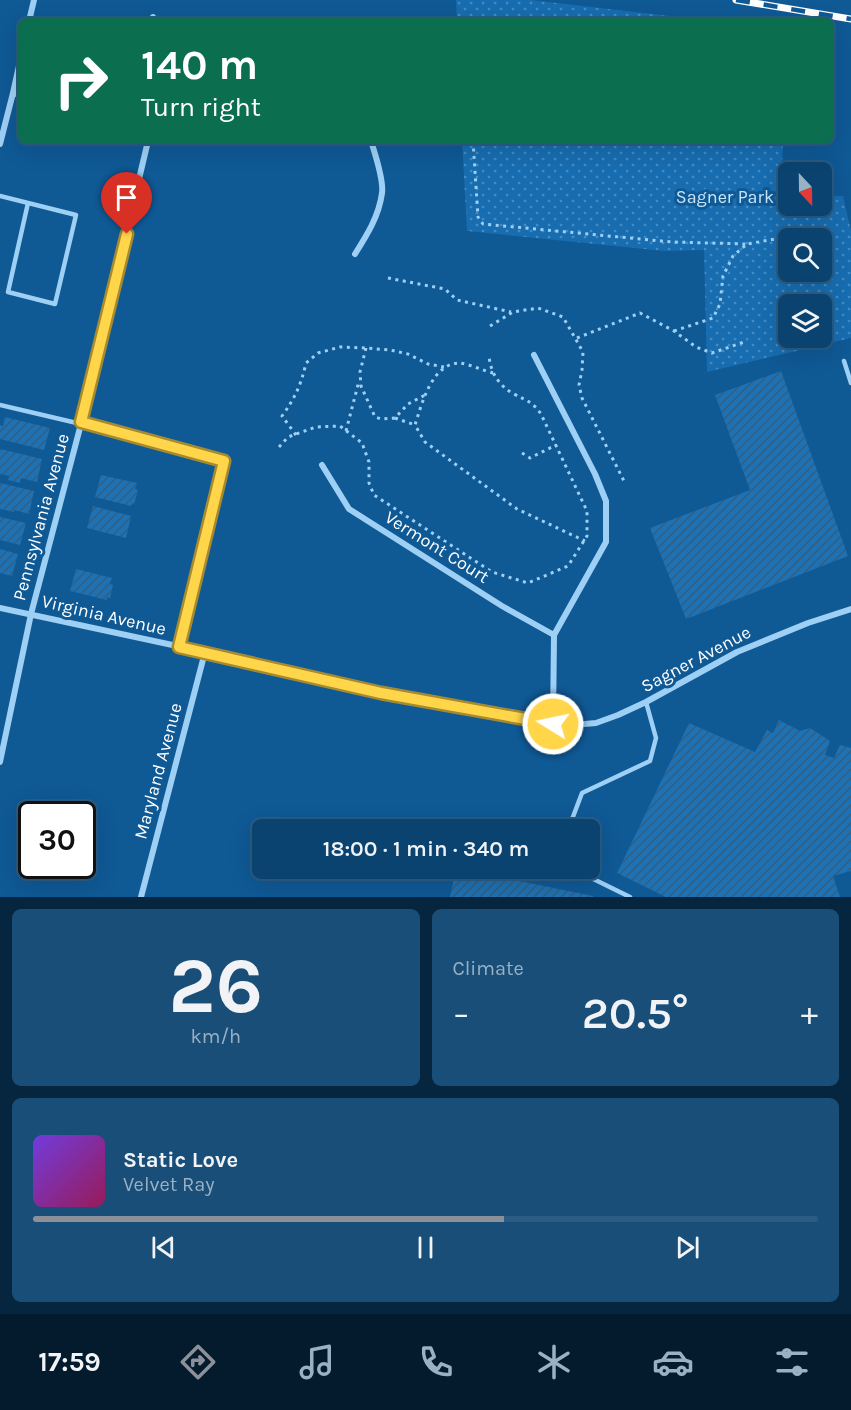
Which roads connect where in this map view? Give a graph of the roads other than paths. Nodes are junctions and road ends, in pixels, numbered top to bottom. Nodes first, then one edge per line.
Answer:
1 (34, 0) edge
2 (30, 18) edge
3 (18, 70) edge
4 (13, 93) junction
5 (18, 94) edge
6 (0, 144) edge
7 (147, 144) edge
8 (372, 144) edge
9 (0, 196) edge
10 (28, 203) junction
11 (355, 254) dead end
12 (534, 355) dead end
13 (844, 361) dead end
14 (851, 383) edge
15 (0, 405) edge
16 (81, 423) junction
17 (322, 465) dead end
18 (0, 608) edge
19 (851, 609) edge
20 (31, 614) junction
21 (554, 635) junction
22 (179, 647) junction
23 (205, 652) junction
24 (646, 702) junction
25 (553, 724) junction
26 (0, 762) edge
27 (572, 819) edge
28 (593, 879) edge
29 (141, 897) edge
30 (630, 897) edge

1 - 2 street
3 - 4 street
4 - 5 street
4 - 6 street
7 - 16 street, Pennsylvania Avenue
8 - 11 street
9 - 10 lane
10 - 10 lane
12 - 21 street
13 - 14 lane
15 - 16 lane
16 - 20 street, Pennsylvania Avenue
16 - 22 lane
17 - 21 street, Vermont Court
18 - 20 street, Virginia Avenue
19 - 24 street, Sagner Avenue
20 - 22 street, Virginia Avenue
20 - 26 street, Pennsylvania Avenue
21 - 25 street
22 - 23 street, Virginia Avenue
23 - 25 street, Virginia Avenue
23 - 29 street, Maryland Avenue
24 - 25 street, Sagner Avenue
24 - 27 lane
28 - 30 lane

